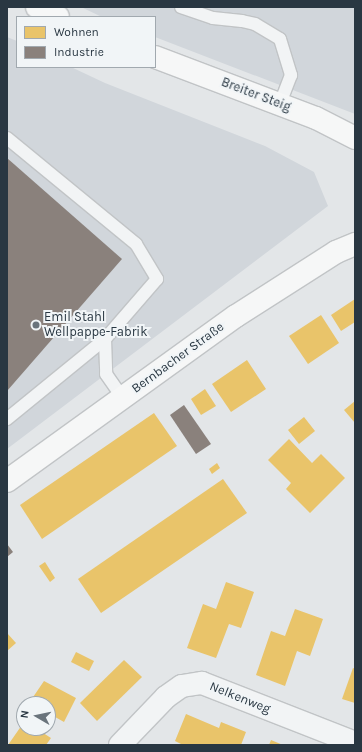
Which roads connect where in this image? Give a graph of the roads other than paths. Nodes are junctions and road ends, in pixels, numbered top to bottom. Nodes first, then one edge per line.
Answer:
1 (37, 7) edge
2 (187, 8) edge
3 (56, 16) edge
4 (156, 56) edge
5 (280, 104) junction
6 (316, 118) junction
7 (355, 124) edge
8 (7, 138) edge
9 (355, 138) edge
10 (355, 244) edge
11 (105, 340) junction
12 (123, 398) junction
13 (7, 419) edge
14 (7, 480) edge
15 (355, 743) edge
16 (120, 745) edge

1 - 3 street
2 - 5 lane
4 - 5 street, Breiter Steig
5 - 6 street, Breiter Steig
6 - 7 street
6 - 9 street, Breiter Steig
8 - 11 lane
10 - 12 street, Bernbacher Straße
11 - 12 lane
11 - 13 lane
12 - 14 street, Bernbacher Straße
15 - 16 street, Nelkenweg

